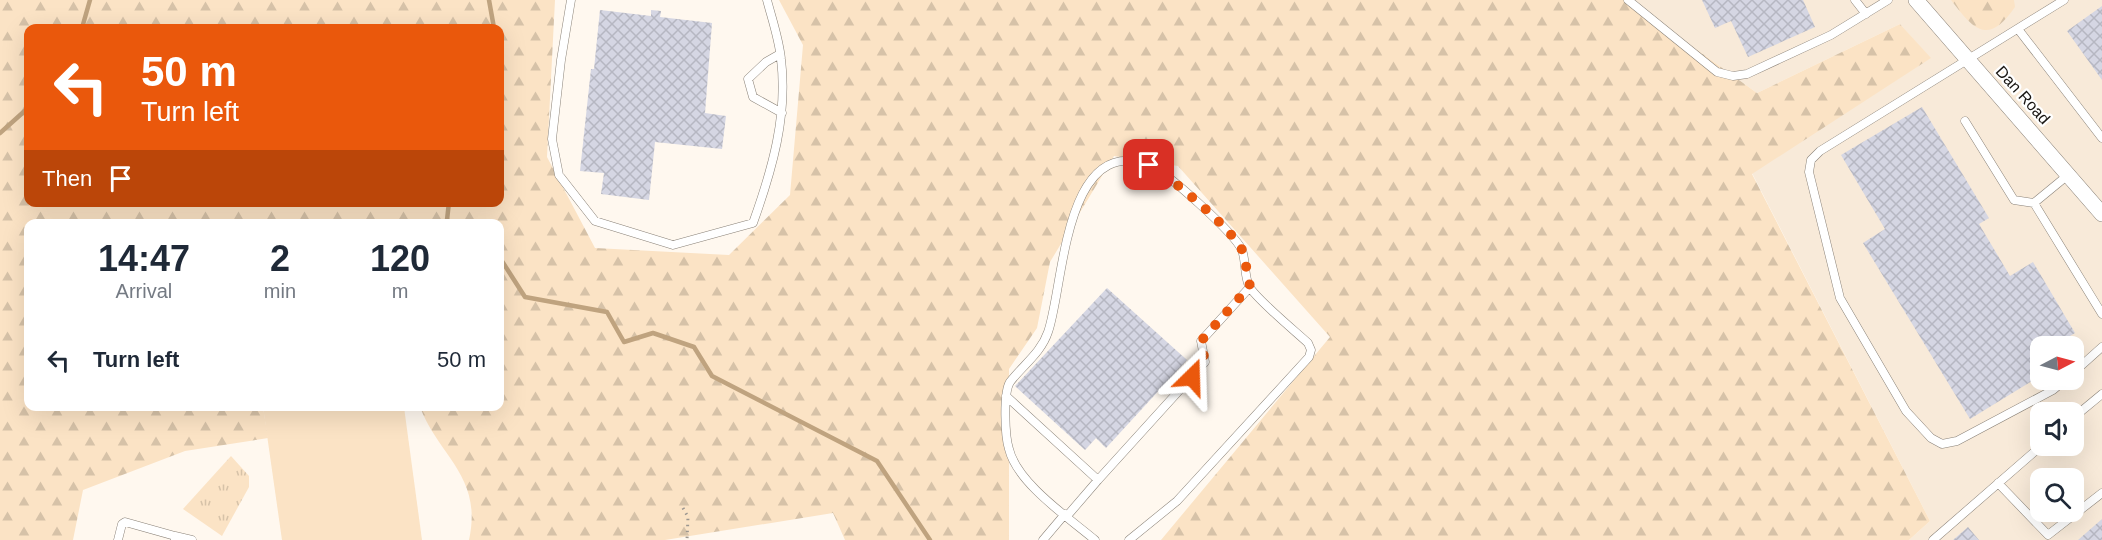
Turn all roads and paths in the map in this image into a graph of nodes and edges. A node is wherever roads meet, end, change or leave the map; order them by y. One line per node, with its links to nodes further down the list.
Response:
1 (571, 0): 12 (lane)
2 (767, 0): 10 (lane)
3 (1628, 0): 8 (lane)
4 (1855, 0): 8 (lane)
5 (1888, 0): 8 (lane)
6 (1916, 0): 11 (street, Dan Road)
7 (2064, 0): 9 (lane)
8 (1866, 14)
9 (2018, 28): 11 (lane); 14 (lane)
10 (780, 54): 12 (lane); 12 (lane)
11 (1967, 59): 15 (street, Dan Road); 22 (lane)
12 (782, 113)
13 (1965, 121): 16 (lane)
14 (2102, 138)
15 (2068, 175): 16 (lane); 17 (street, Dan Road)
16 (2034, 203): 19 (lane)
17 (2102, 214)
18 (1250, 286): 23 (lane); 27 (lane); 38 (lane)
19 (2102, 314)
20 (2102, 347): 21 (lane)
21 (2084, 363)
22 (2053, 390)
23 (1006, 396): 27 (lane); 31 (lane)
24 (2100, 400): 25 (lane)
25 (2084, 411)
26 (2030, 455): 28 (lane)
27 (1098, 480): 31 (lane)
28 (1998, 483): 29 (lane); 39 (lane)
29 (2102, 493)
30 (683, 508): 35 (path)
31 (1066, 515): 36 (lane); 37 (lane)
32 (175, 538): 33 (lane); 34 (lane)
33 (118, 540)
34 (192, 540)
35 (687, 540)
36 (1043, 540)
37 (1095, 540)
38 (1129, 540)
39 (1933, 540)

